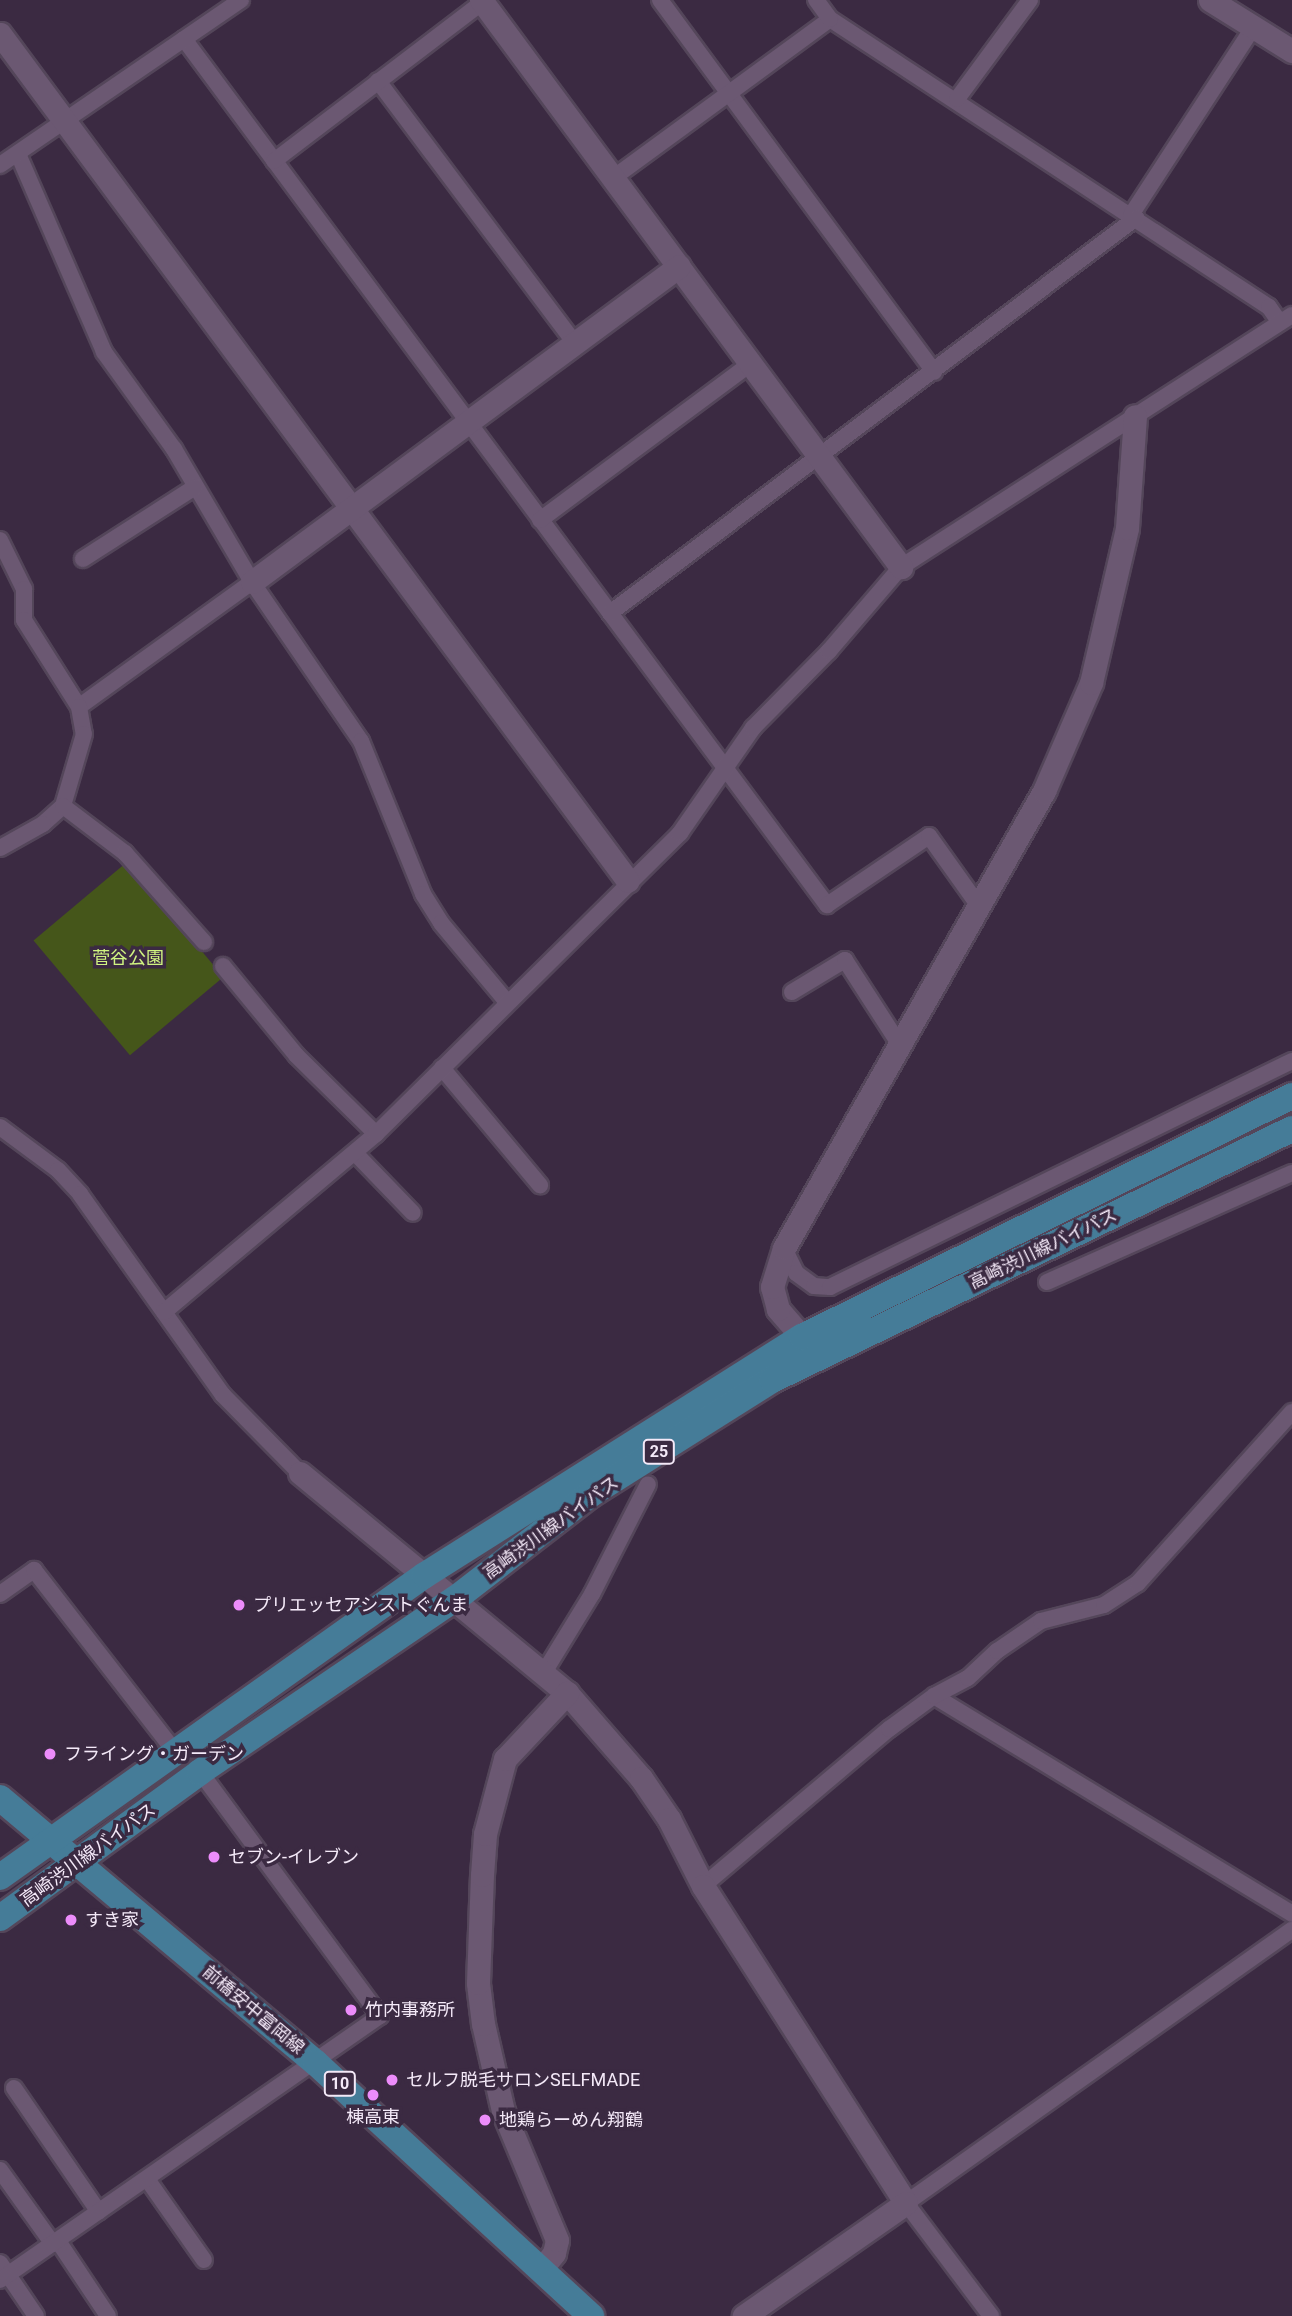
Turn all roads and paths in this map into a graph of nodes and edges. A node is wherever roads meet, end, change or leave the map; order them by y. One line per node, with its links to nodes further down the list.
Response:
1 (241, 0): 10 (street)
2 (660, 0): 13 (street)
3 (816, 0): 7 (street)
4 (1030, 0): 14 (street)
5 (1210, 0): 8 (street)
6 (482, 1): 12 (street); 19 (street)
7 (830, 19): 13 (street); 14 (street)
8 (1253, 28): 11 (street); 20 (street)
9 (0, 34): 15 (street)
10 (184, 39): 15 (street); 17 (street)
11 (1292, 51)
12 (379, 81): 17 (street); 23 (street)
13 (728, 92): 19 (street); 25 (street)
14 (957, 99): 20 (street)
15 (64, 122): 16 (street); 30 (street)
16 (18, 153): 18 (street); 29 (street)
17 (274, 161): 27 (street)
18 (0, 165)
19 (613, 178): 21 (street)
20 (1133, 217): 22 (street); 25 (street)
21 (678, 266): 23 (street); 24 (street)
22 (1286, 319): 26 (street)
23 (575, 343): 27 (street)
24 (749, 365): 28 (street); 31 (street)
25 (933, 372): 28 (street)
26 (1135, 416): 34 (street); 42 (street)
27 (468, 422): 30 (street); 31 (street)
28 (819, 457): 34 (street); 36 (street)
29 (195, 487): 33 (street); 35 (street)
30 (352, 508): 35 (street); 41 (street)
31 (540, 520): 36 (street)
32 (0, 540): 37 (street)
33 (83, 559)
34 (901, 567): 38 (street)
35 (252, 582): 37 (street); 46 (street)
36 (610, 613): 38 (street)
37 (79, 707): 39 (street)
38 (725, 768): 41 (street); 42 (street)
39 (63, 806): 40 (street); 43 (street)
40 (0, 848)
41 (628, 881): 46 (street)
42 (979, 906): 47 (street)
43 (204, 942)
44 (223, 966): 53 (street)
45 (792, 992): 47 (street)
46 (507, 1002): 49 (street)
47 (900, 1045): 58 (street)
48 (1292, 1061): 58 (street)
49 (442, 1068): 53 (street); 56 (street)
50 (1292, 1096): 61 (main road, 高崎渋川線バイパス / 25)
51 (0, 1127): 60 (street)
52 (1292, 1129): 67 (main road, 高崎渋川線バイパス / 25)
53 (376, 1134): 54 (street)
54 (355, 1153): 57 (street); 60 (street)
55 (1292, 1173): 59 (street)
56 (540, 1185)
57 (413, 1213)
58 (784, 1248): 61 (street)
59 (1047, 1282)
60 (164, 1312): 63 (street)
61 (802, 1337): 65 (main road, 高崎渋川線バイパス / 25)
62 (1292, 1412): 70 (street)
63 (300, 1473): 65 (street)
64 (648, 1484): 68 (street)
65 (425, 1575): 67 (street); 71 (main road, 高崎渋川線バイパス / 25)
66 (0, 1594): 71 (street)
67 (454, 1599): 68 (street); 72 (main road, 高崎渋川線バイパス / 25)
68 (543, 1674): 69 (street)
69 (567, 1693): 77 (street); 89 (street)
70 (934, 1696): 77 (street); 78 (street)
71 (175, 1752): 74 (main road, 高崎渋川線バイパス / 25)
72 (200, 1772): 75 (main road, 高崎渋川線バイパス / 25); 81 (street)
73 (0, 1798): 74 (main road, 前橋安中富岡線 / 10)
74 (51, 1841): 75 (main road, 前橋安中富岡線 / 10); 76 (main road, 高崎渋川線バイパス / 25)
75 (79, 1864): 79 (main road, 高崎渋川線バイパス / 25); 81 (main road, 前橋安中富岡線 / 10)
76 (0, 1877)
77 (703, 1886): 85 (street)
78 (1292, 1913)
79 (0, 1918)
80 (1292, 1930): 85 (street)
81 (316, 2063): 84 (street); 89 (main road, 前橋安中富岡線 / 10)
82 (14, 2088): 86 (street)
83 (0, 2170): 87 (street)
84 (147, 2179): 86 (street); 88 (street)
85 (906, 2203): 94 (street); 95 (street)
86 (99, 2212): 87 (street)
87 (56, 2243): 90 (street); 92 (street)
88 (204, 2260)
89 (542, 2268): 93 (main road, 前橋安中富岡線 / 10)
90 (3, 2272): 91 (street)
91 (36, 2316)
92 (108, 2316)
93 (591, 2316)
94 (744, 2316)
95 (991, 2316)

